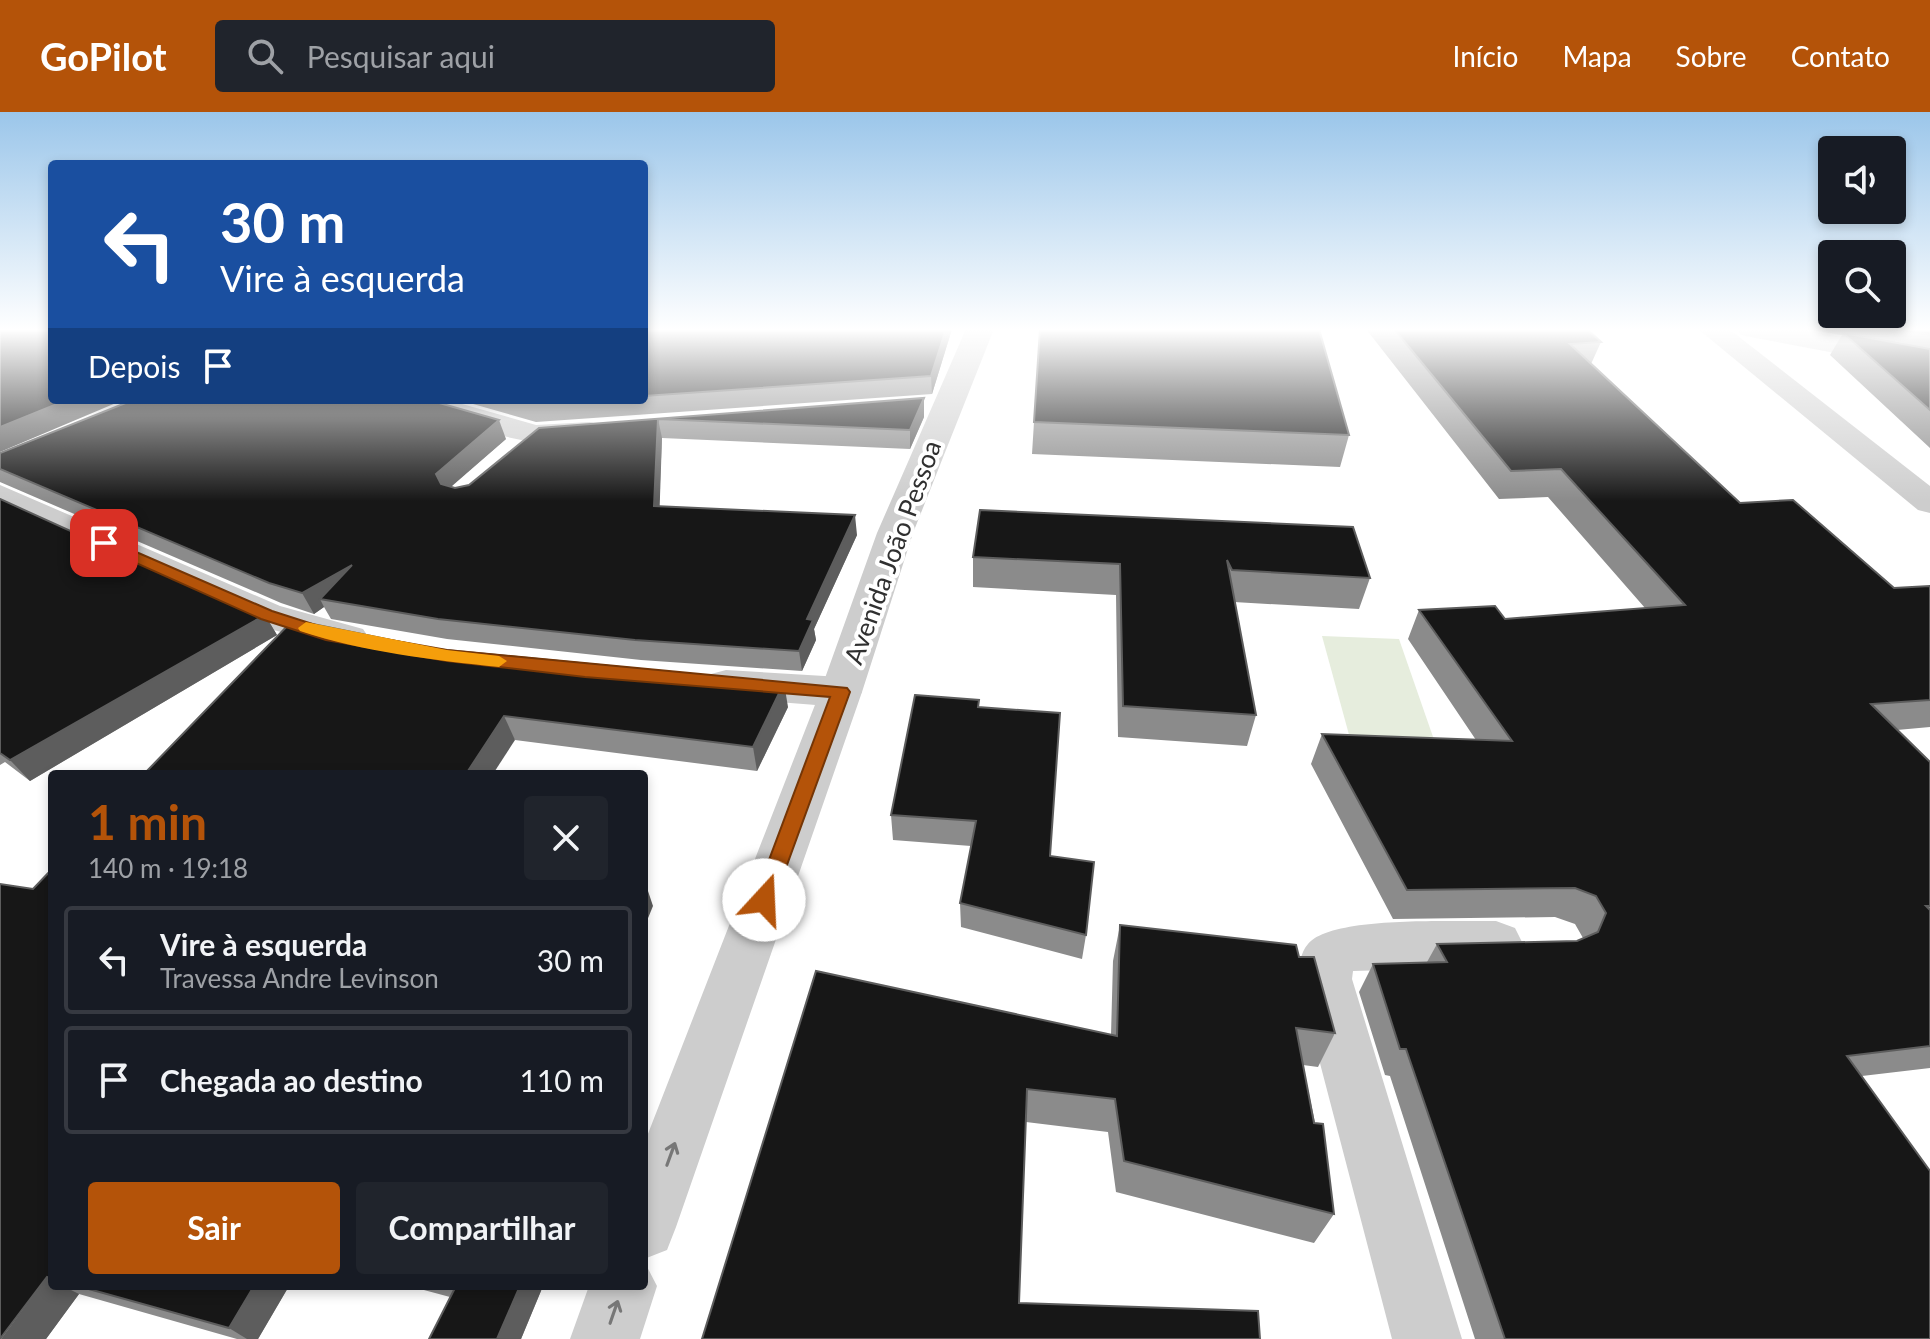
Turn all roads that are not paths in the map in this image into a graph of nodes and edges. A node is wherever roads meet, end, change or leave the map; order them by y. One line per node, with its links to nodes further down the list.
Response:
1 (944, 386): 9 (street, Avenida João Pessoa)
2 (1784, 386): 6 (street)
3 (425, 404): 4 (street)
4 (620, 430)
5 (0, 495): 7 (street)
6 (1930, 503)
7 (387, 645)
8 (687, 681): 9 (street)
9 (841, 692): 11 (street, Avenida João Pessoa, one-way to 9)
10 (1555, 943): 14 (street)
11 (648, 1216)
12 (622, 1290): 13 (street, one-way to 12)
13 (605, 1339)
14 (1427, 1339)

